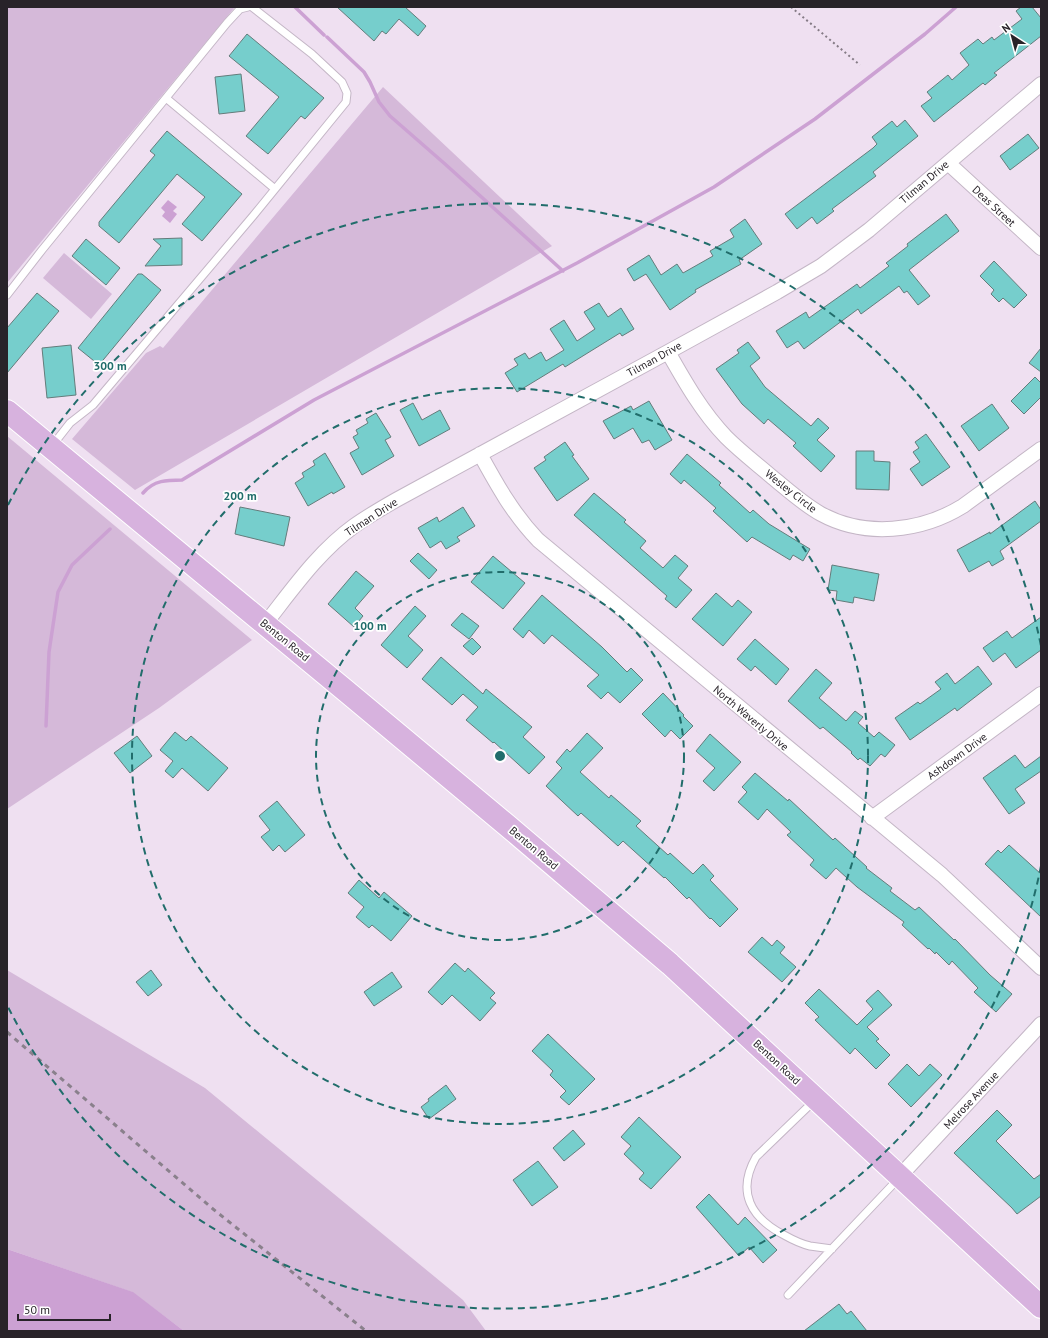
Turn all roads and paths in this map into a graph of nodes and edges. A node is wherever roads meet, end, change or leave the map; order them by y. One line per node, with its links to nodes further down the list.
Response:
1 (248, 7): 6 (lane)
2 (252, 7): 8 (lane)
3 (791, 7): 4 (path)
4 (860, 66)
5 (1041, 84): 7 (street, Tilman Drive)
6 (166, 98): 8 (lane); 10 (lane)
7 (948, 163): 9 (street, Deas Street); 11 (street, Tilman Drive)
8 (275, 189): 13 (lane)
9 (1041, 248)
10 (7, 296)
11 (668, 352): 14 (street, Wesley Circle); 15 (street, Tilman Drive)
12 (7, 411): 13 (main road, Benton Road)
13 (51, 447): 16 (main road, Benton Road)
14 (1041, 449)
15 (480, 454): 16 (street, Tilman Drive); 18 (street, North Waverly Drive)
16 (265, 624): 21 (main road, Benton Road)
17 (1041, 694): 18 (street, Ashdown Drive)
18 (872, 818): 19 (street, North Waverly Drive)
19 (1041, 968)
20 (1041, 1024): 22 (street, Melrose Avenue)
21 (817, 1098): 22 (main road, Benton Road); 23 (lane)
22 (900, 1176): 23 (lane); 25 (main road, Benton Road)
23 (832, 1249): 24 (lane)
24 (788, 1295)
25 (1041, 1307)

